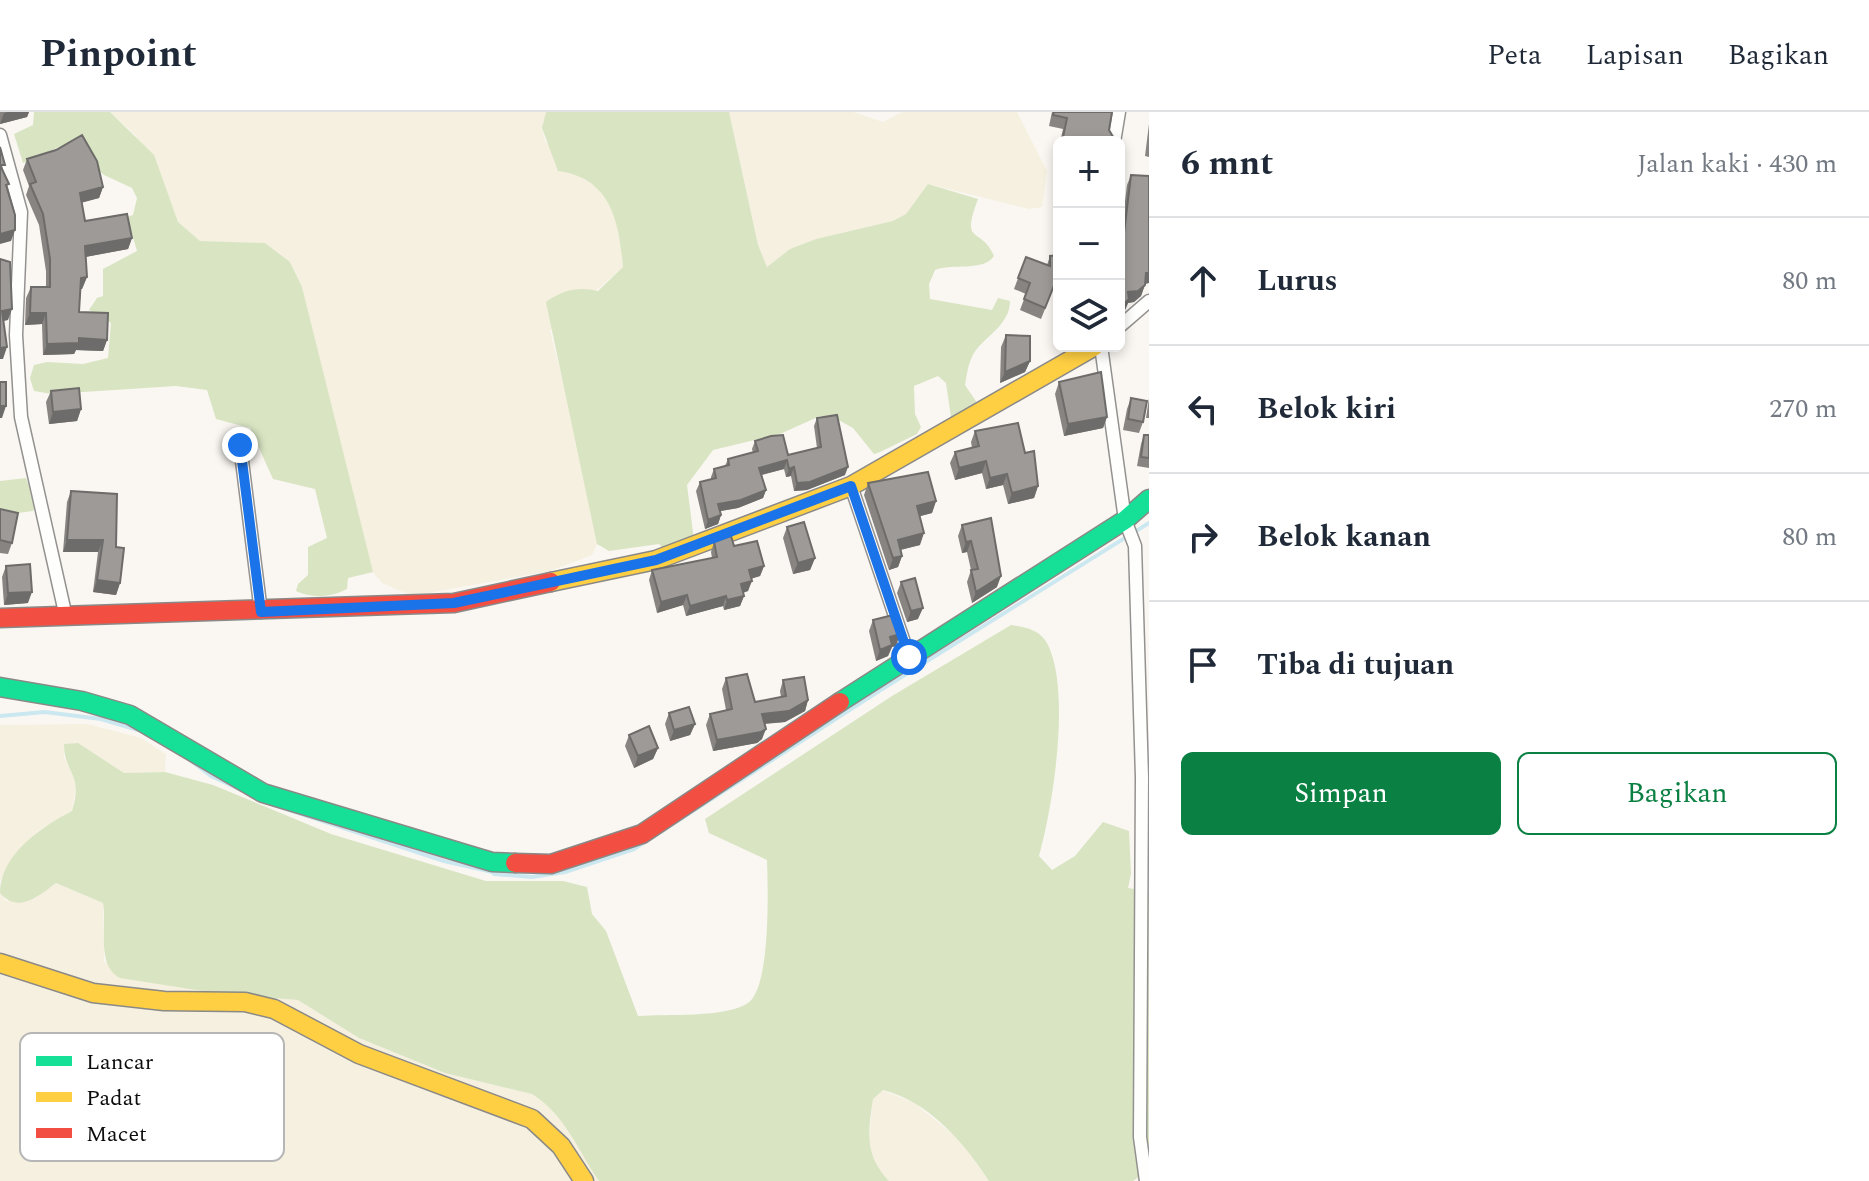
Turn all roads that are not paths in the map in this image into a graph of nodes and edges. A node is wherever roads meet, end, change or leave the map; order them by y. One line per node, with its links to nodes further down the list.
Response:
1 (1119, 112): 3 (street)
2 (0, 135): 5 (street)
3 (1115, 136)
4 (0, 264): 5 (street)
5 (19, 264): 15 (street)
6 (1149, 301): 7 (street)
7 (1125, 322)
8 (1087, 352): 11 (street)
9 (1099, 352): 13 (street)
10 (240, 445): 14 (street)
11 (851, 486): 14 (street); 17 (street)
12 (1149, 499): 13 (street)
13 (1127, 524): 17 (street); 21 (street)
14 (261, 612): 15 (street)
15 (66, 617): 16 (street)
16 (0, 618)
17 (909, 657): 18 (street)
18 (0, 687)
19 (0, 963): 20 (street)
20 (584, 1181)
21 (1146, 1181)

